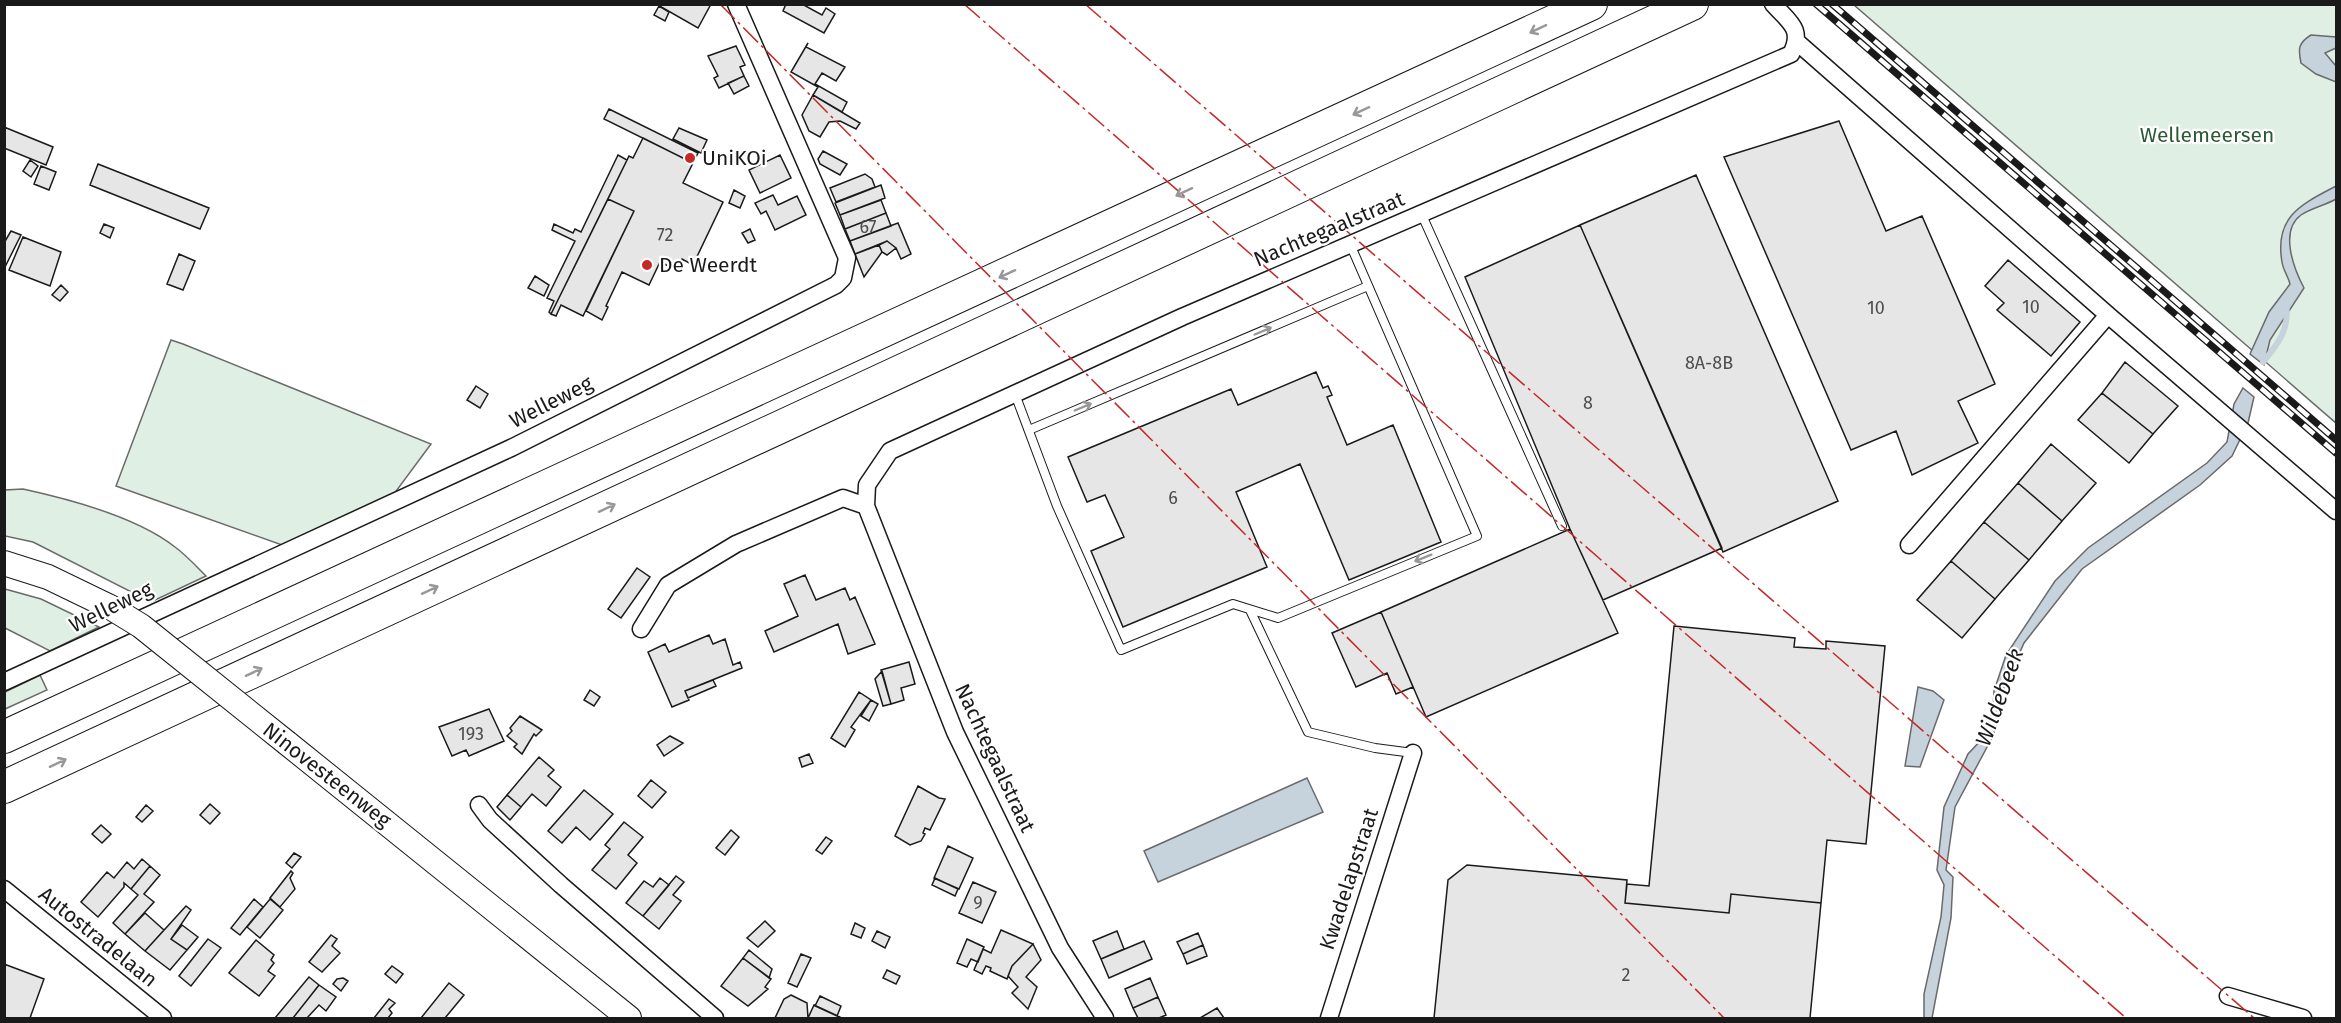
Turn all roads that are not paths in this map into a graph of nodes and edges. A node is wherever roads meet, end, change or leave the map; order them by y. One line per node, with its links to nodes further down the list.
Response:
1 (736, 4): 19 (street, Welleweg)
2 (1591, 4): 20 (highway, one-way to 20)
3 (1692, 4): 22 (highway, one-way to 3)
4 (1773, 4): 5 (street)
5 (1797, 42): 6 (street, Nachtegaalstraat); 9 (street)
6 (1421, 213): 7 (street, Nachtegaalstraat); 14 (lane)
7 (1350, 244): 8 (lane); 10 (street, Nachtegaalstraat)
8 (1368, 286): 11 (lane, one-way to 8); 17 (lane, one-way to 17)
9 (2108, 315): 13 (street); 15 (street)
10 (1015, 394): 11 (lane); 12 (street, Nachtegaalstraat)
11 (1029, 430): 17 (lane)
12 (866, 506): 18 (street); 29 (street, Nachtegaalstraat)
13 (2337, 511)
14 (1562, 526)
15 (1909, 545)
16 (4, 563): 27 (main road, Ninovesteenweg, bridge)
17 (1250, 610): 21 (lane)
18 (641, 629)
19 (4, 682)
20 (4, 737)
21 (1413, 753): 30 (street, Kwadelapstraat)
22 (4, 787)
23 (479, 805): 28 (street)
24 (4, 889): 26 (street, Autostradelaan)
25 (2228, 996): 31 (street)
26 (163, 1018)
27 (629, 1018)
28 (715, 1018)
29 (1105, 1018)
30 (1329, 1018)
31 (2297, 1018)

